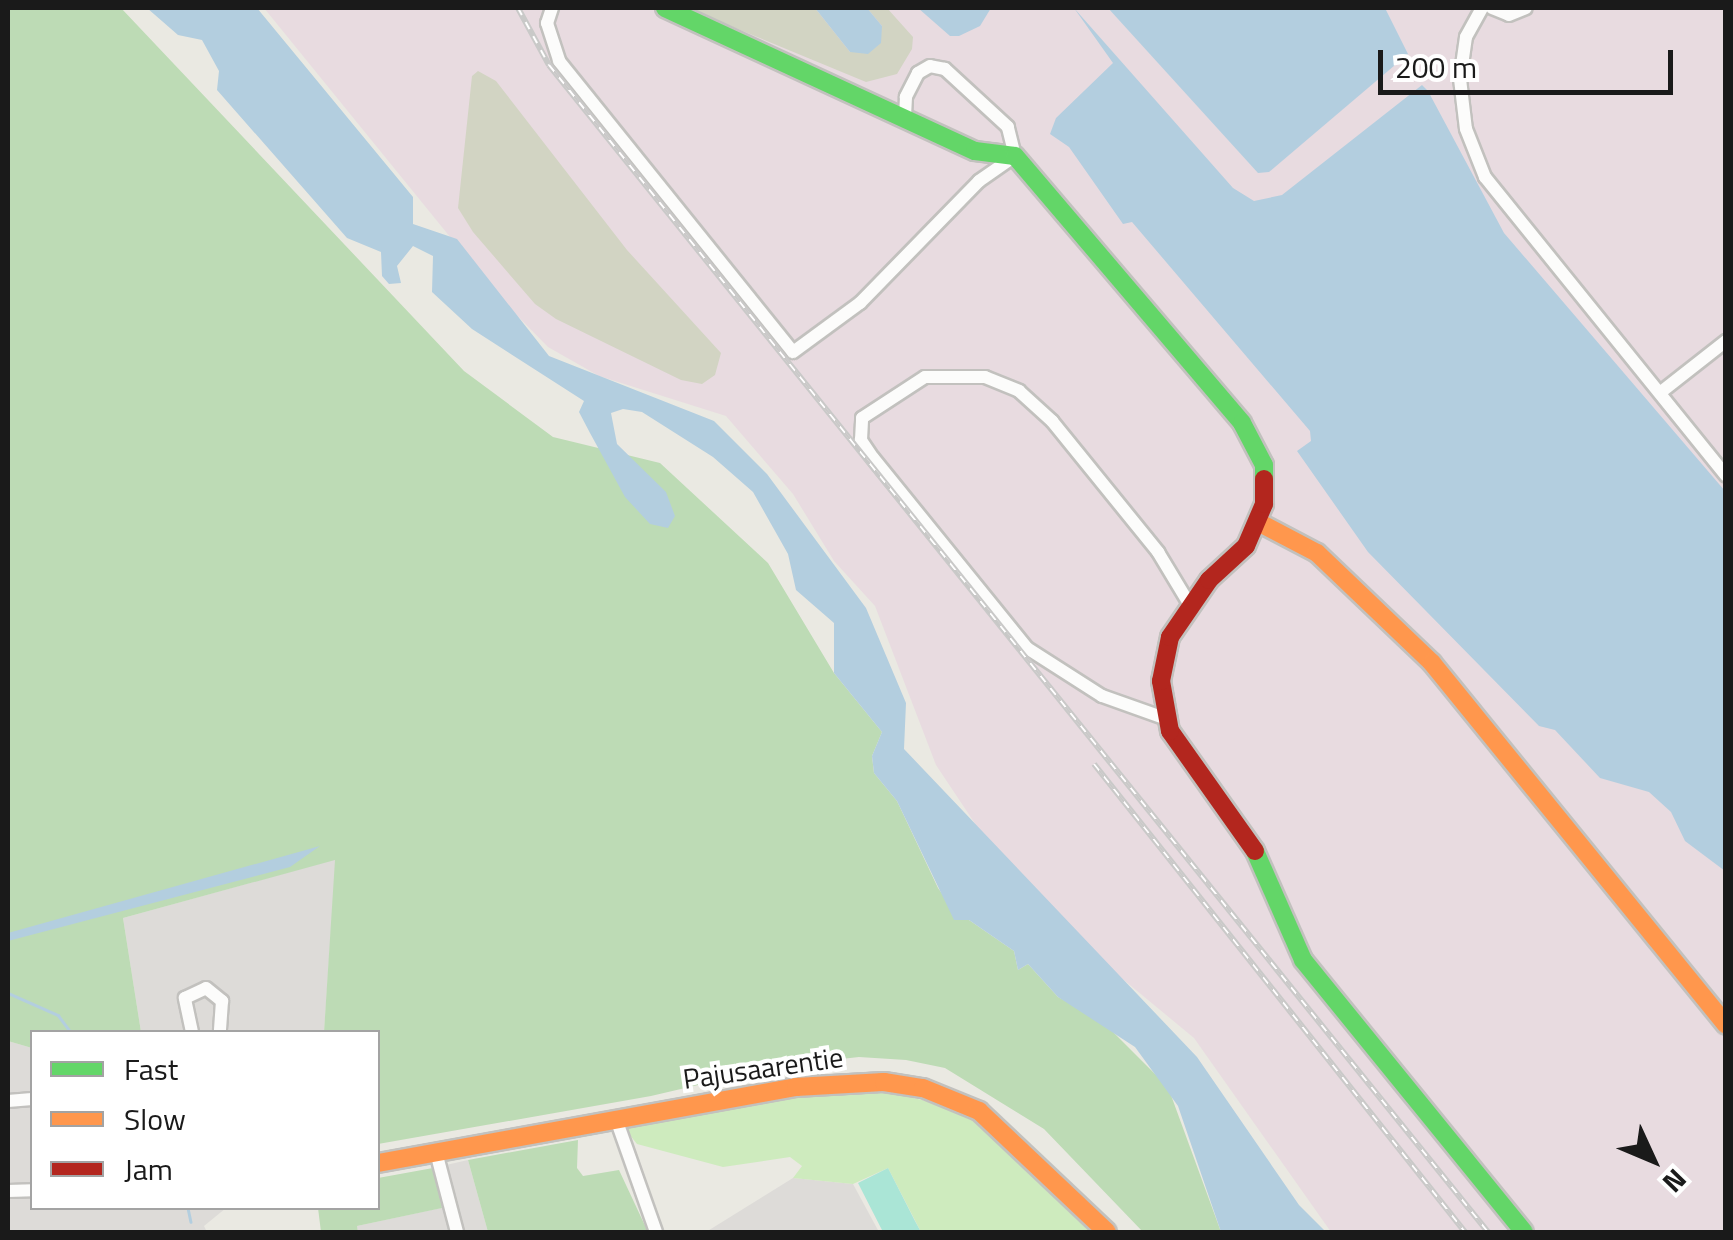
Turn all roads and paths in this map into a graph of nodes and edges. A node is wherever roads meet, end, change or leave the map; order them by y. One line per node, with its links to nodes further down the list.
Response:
1 (552, 8): 7 (street)
2 (665, 8): 6 (street)
3 (1482, 8): 9 (street)
4 (1492, 8): 5 (street)
5 (1526, 8)
6 (905, 118): 7 (street); 7 (street)
7 (1015, 156): 11 (street)
8 (1726, 341): 9 (street)
9 (1662, 392): 10 (street)
10 (1726, 476)
11 (1258, 522): 12 (street); 14 (street)
12 (1190, 605): 13 (street); 13 (street)
13 (1167, 720): 23 (street)
14 (1726, 1024)
15 (192, 1030): 16 (street)
16 (220, 1030)
17 (616, 1119): 18 (street, Pajusaarentie); 21 (street); 22 (street, Pajusaarentie)
18 (436, 1152): 19 (street, Pajusaarentie); 20 (street)
19 (380, 1163)
20 (457, 1232)
21 (656, 1232)
22 (1107, 1232)
23 (1524, 1232)

